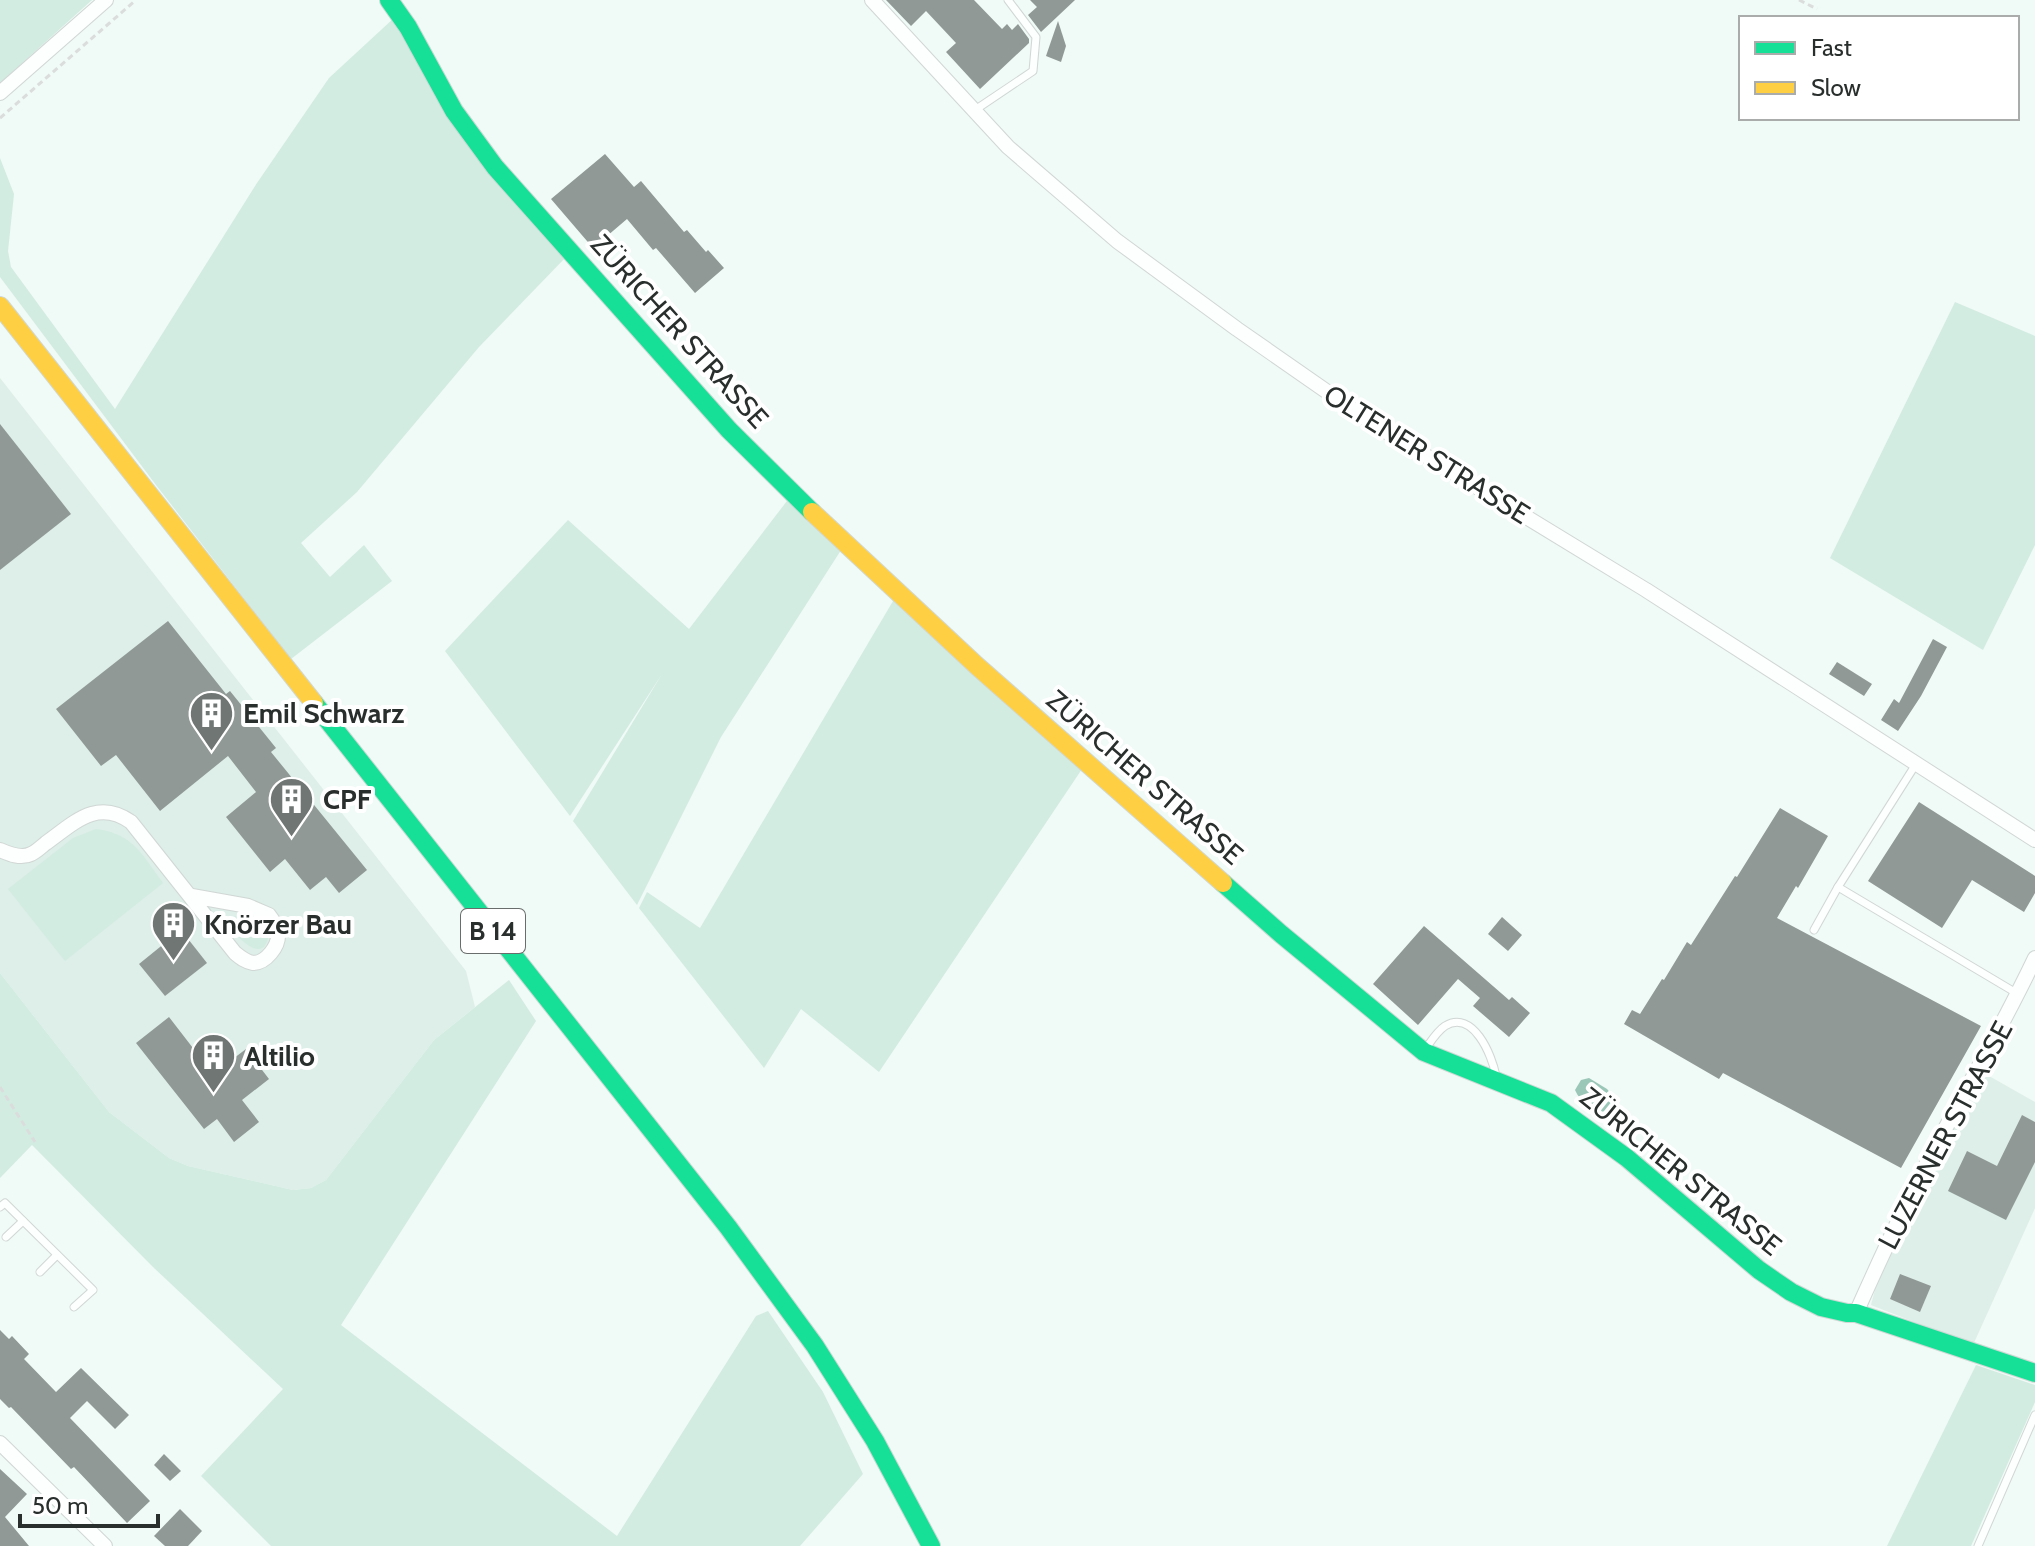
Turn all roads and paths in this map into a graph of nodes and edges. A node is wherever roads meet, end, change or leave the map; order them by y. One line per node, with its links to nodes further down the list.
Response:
1 (106, 0): 8 (street)
2 (136, 0): 10 (path)
3 (389, 0): 20 (street, ZÜRICHER STRASSE)
4 (872, 0): 9 (street, OLTENER STRASSE)
5 (1008, 0): 9 (lane)
6 (1799, 0): 7 (path)
7 (1817, 9)
8 (0, 93)
9 (975, 110): 12 (street, OLTENER STRASSE)
10 (0, 118)
11 (0, 306): 35 (street, B 14)
12 (1916, 764): 13 (street, OLTENER STRASSE); 15 (lane)
13 (2035, 840)
14 (0, 850): 16 (street)
15 (1838, 887): 17 (lane); 19 (lane)
16 (192, 896): 16 (street)
17 (1814, 930)
18 (2035, 958): 19 (street, LUZERNER STRASSE)
19 (2018, 994): 30 (street, LUZERNER STRASSE)
20 (1424, 1052): 21 (street, ZÜRICHER STRASSE); 21 (lane)
21 (1497, 1082): 30 (street, ZÜRICHER STRASSE)
22 (0, 1087): 23 (path)
23 (35, 1142)
24 (0, 1207): 25 (lane)
25 (23, 1221): 26 (lane); 27 (lane)
26 (6, 1237)
27 (57, 1255): 28 (lane); 29 (lane)
28 (40, 1272)
29 (74, 1307)
30 (1856, 1313): 31 (street, ZÜRICHER STRASSE)
31 (2035, 1373)
32 (2035, 1415): 36 (lane)
33 (0, 1443): 34 (street)
34 (105, 1546)
35 (931, 1546)
36 (1978, 1546)

